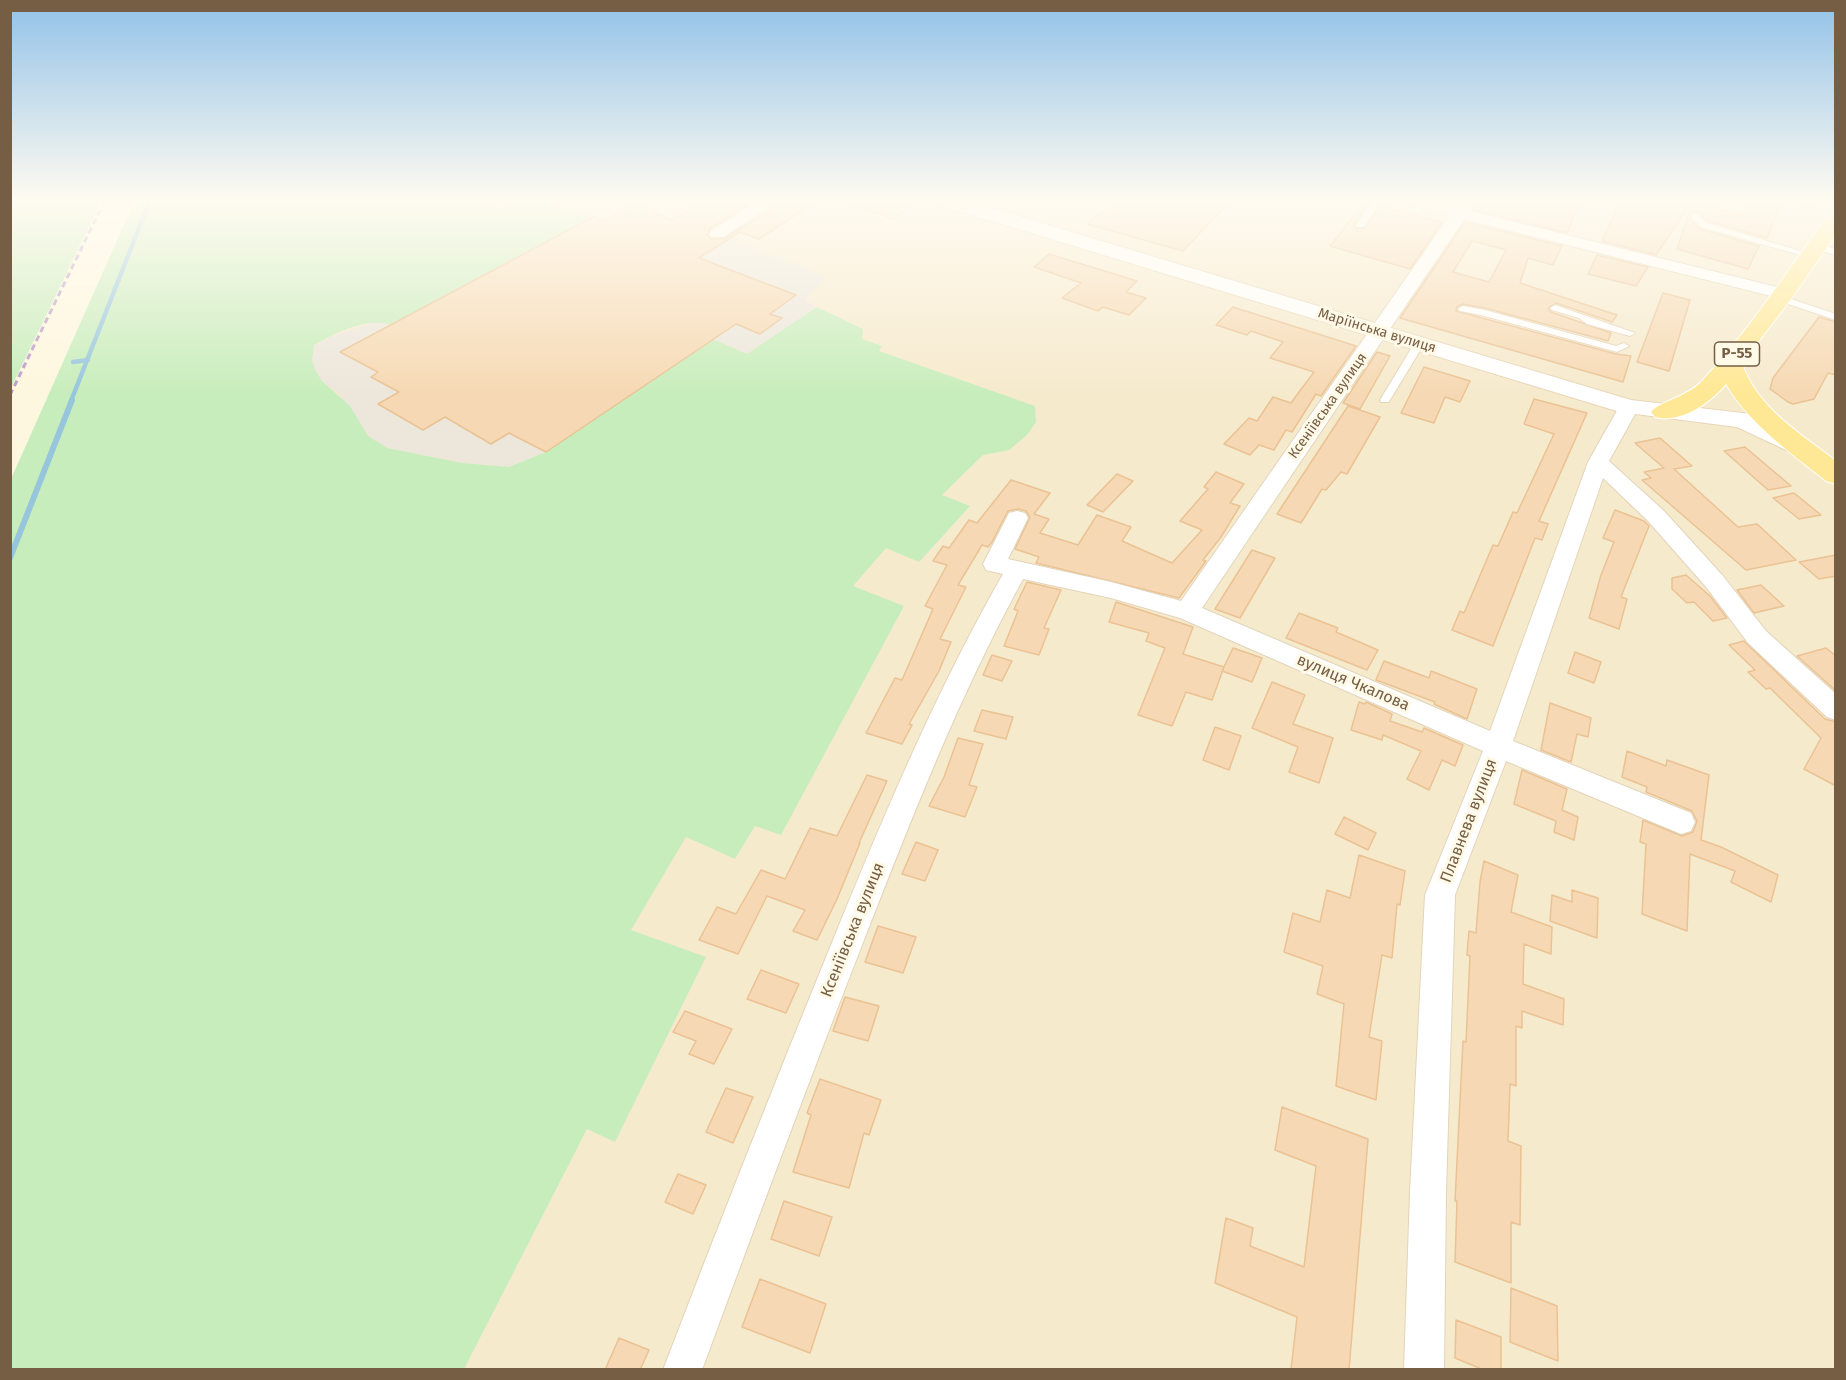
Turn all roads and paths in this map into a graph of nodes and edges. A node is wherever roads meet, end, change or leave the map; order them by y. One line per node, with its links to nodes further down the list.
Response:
1 (1156, 264): 9 (main road, Маріїнська вулиця)
2 (1425, 264): 9 (street, Ксеніївська вулиця)
3 (1670, 264): 5 (street)
4 (1808, 264): 5 (main road, Р-55)
5 (1781, 296): 8 (lane); 13 (main road, Р-55)
6 (1555, 308): 10 (lane)
7 (1463, 309): 12 (lane)
8 (1836, 316)
9 (1379, 332): 11 (main road, Маріїнська вулиця); 22 (street, Ксеніївська вулиця)
10 (1630, 333)
11 (1419, 344): 14 (lane); 15 (main road, Маріїнська вулиця)
12 (1624, 346)
13 (1730, 363): 16 (main road); 17 (main road, Р-55)
14 (1385, 400)
15 (1629, 407): 16 (main road, Маріїнська вулиця); 18 (street, Плавнева вулиця)
16 (1664, 412): 17 (main road, Маріїнська вулиця)
17 (1810, 453): 19 (main road, Р-55)
18 (1598, 462): 23 (street); 24 (street, Плавнева вулиця)
19 (1836, 475)
20 (1017, 518): 21 (street)
21 (1017, 569): 22 (street, вулиця Чкалова); 26 (street, Ксеніївська вулиця)
22 (1187, 611): 24 (street, вулиця Чкалова)
23 (1836, 710)
24 (1498, 746): 25 (street, вулиця Чкалова); 27 (street, Плавнева вулиця)
25 (1681, 822)
26 (682, 1370)
27 (1424, 1370)

